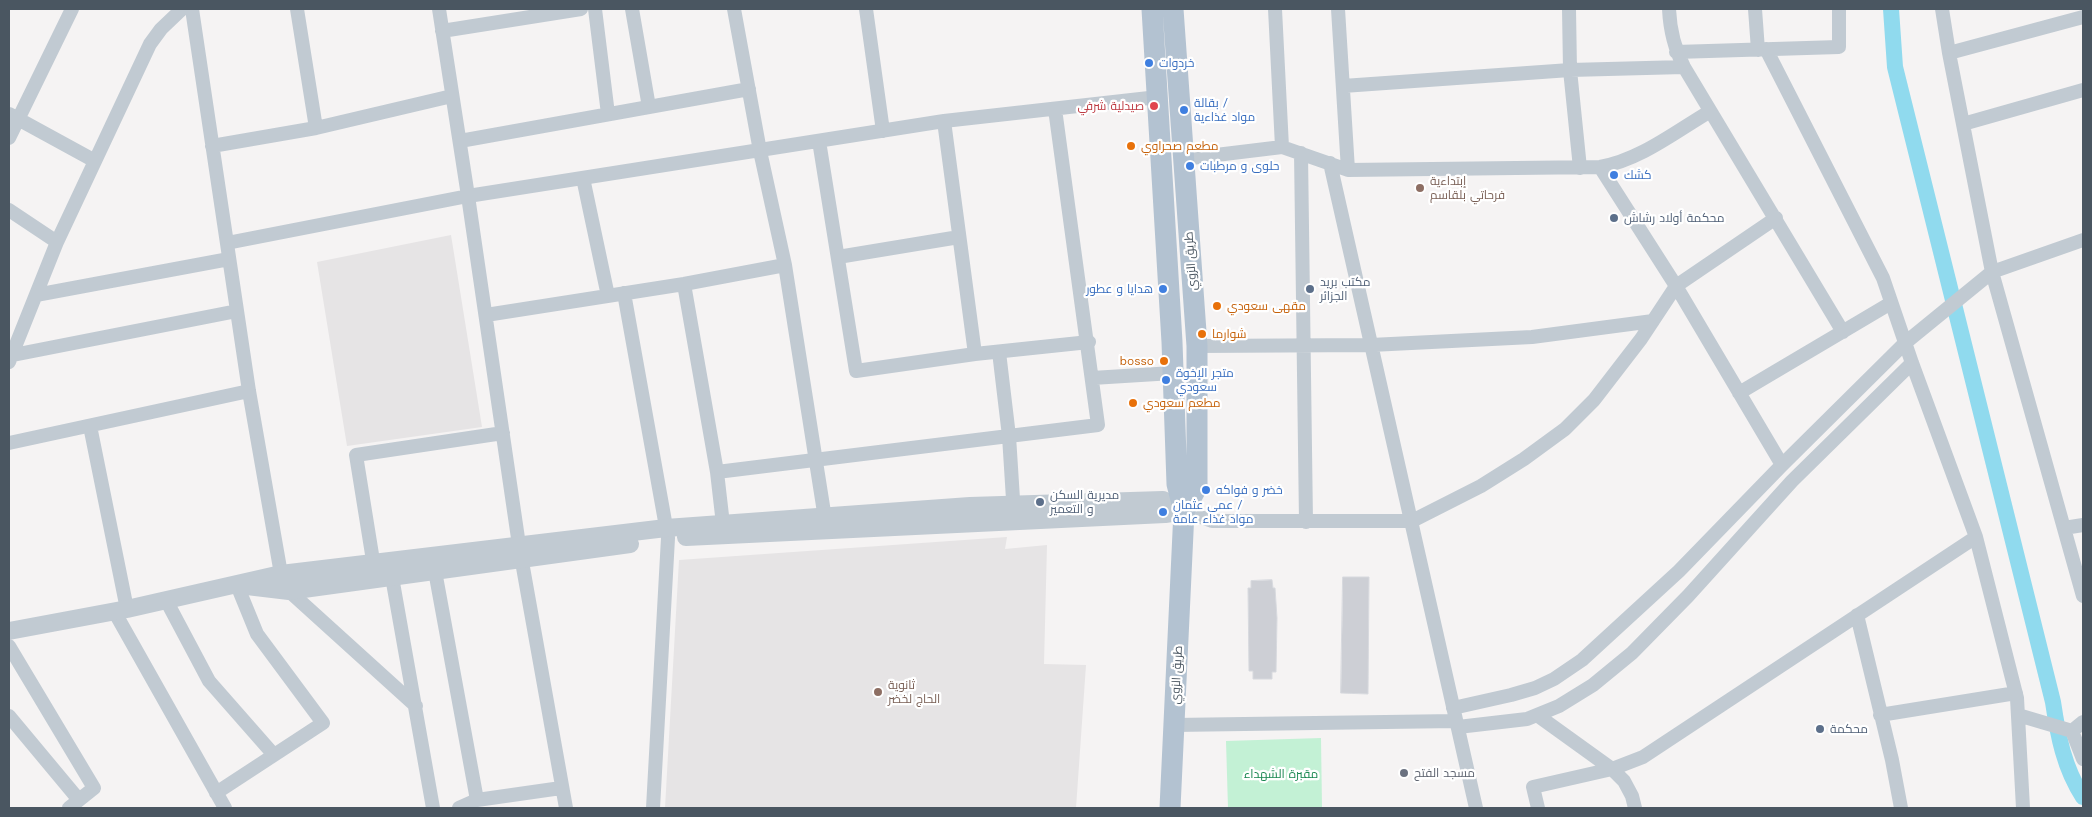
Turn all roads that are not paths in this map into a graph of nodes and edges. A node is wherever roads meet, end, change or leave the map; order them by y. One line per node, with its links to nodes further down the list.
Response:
1 (72, 9): 36 (street)
2 (182, 9): 49 (street)
3 (192, 9): 44 (street)
4 (296, 9): 39 (street)
5 (439, 9): 21 (street)
6 (581, 9): 21 (street)
7 (595, 9): 35 (street)
8 (632, 9): 32 (street)
9 (734, 9): 28 (street)
10 (866, 9): 40 (street)
11 (1152, 9): 31 (main road, طريق الزوي)
12 (1173, 9): 48 (main road, طريق الزوي)
13 (1275, 9): 45 (street)
14 (1338, 9): 27 (street)
15 (1569, 9): 26 (street)
16 (1669, 9): 23 (street)
17 (1755, 9): 22 (street)
18 (1839, 9): 22 (street)
19 (1942, 9): 24 (street)
20 (2083, 17): 24 (street)
21 (442, 31): 30 (street)
22 (1762, 49): 23 (street); 71 (street)
23 (1676, 52): 25 (street)
24 (1949, 53): 38 (street)
25 (1684, 67): 26 (street); 34 (street)
26 (1570, 70): 27 (street); 52 (street)
27 (1343, 86): 53 (street)
28 (749, 89): 32 (street); 46 (street)
29 (2083, 90): 38 (street)
30 (452, 96): 39 (street); 42 (street)
31 (1158, 97): 33 (street); 85 (main road, طريق الزوي)
32 (649, 106): 35 (street)
33 (1056, 108): 37 (street); 76 (street)
34 (1709, 112): 51 (street); 57 (street)
35 (608, 114): 42 (street)
36 (13, 117): 41 (street); 49 (street)
37 (944, 121): 40 (street); 58 (street)
38 (1963, 124): 65 (street)
39 (316, 128): 44 (street)
40 (883, 131): 43 (street)
41 (9, 138)
42 (460, 141): 55 (street)
43 (820, 141): 46 (street); 62 (street)
44 (212, 146): 61 (street)
45 (1282, 147): 47 (street); 48 (street)
46 (760, 151): 54 (street); 64 (street)
47 (1301, 153): 50 (street); 78 (street)
48 (1183, 158): 80 (main road, طريق الزوي)
49 (95, 161): 60 (street)
50 (1330, 163): 53 (street); 79 (street)
51 (1600, 167): 52 (street); 67 (street)
52 (1580, 168): 53 (street)
53 (1348, 170)
54 (583, 178): 55 (street); 70 (street)
55 (468, 196): 61 (street); 73 (street)
56 (9, 210): 60 (street)
57 (1776, 218): 67 (street); 75 (street)
58 (959, 237): 62 (street); 82 (street)
59 (2083, 240): 65 (street)
60 (57, 242): 69 (street)
61 (227, 243): 63 (street)
62 (838, 257): 82 (street)
63 (229, 259): 69 (street); 72 (street)
64 (785, 265): 66 (street); 93 (street)
65 (1992, 272): 77 (street); 102 (street)
66 (684, 284): 68 (street); 95 (street)
67 (1676, 286): 74 (street); 88 (street)
68 (624, 293): 70 (street); 104 (street)
69 (36, 295): 83 (street)
70 (608, 296): 73 (street)
71 (1892, 303): 75 (street); 77 (street)
72 (237, 311): 83 (street); 87 (street)
73 (486, 315): 90 (street)
74 (1653, 321): 79 (street); 98 (street)
75 (1843, 332): 88 (street)
76 (1088, 342): 81 (street); 86 (street)
77 (1905, 343): 84 (street); 94 (street)
78 (1303, 345): 79 (street); 80 (street); 99 (street)
79 (1371, 345): 98 (street)
80 (1197, 346): 96 (main road, طريق الزوي)
81 (999, 352): 82 (street); 91 (street)
82 (975, 354)
83 (11, 359)
84 (1912, 363): 105 (street); 120 (street)
85 (1173, 373): 86 (street); 96 (main road, طريق الزوي)
86 (1092, 378): 91 (street)
87 (248, 391): 89 (street); 109 (street)
88 (1739, 393): 94 (street)
89 (90, 426): 92 (street); 114 (street)
90 (503, 433): 106 (street); 108 (street)
91 (1009, 436): 93 (street); 97 (street)
92 (9, 444)
93 (816, 460): 95 (street); 100 (street)
94 (1782, 465): 124 (street)
95 (717, 472): 103 (street)
96 (1184, 511): 97 (street); 99 (street); 126 (main road, طريق الزوي)
97 (1014, 513): 100 (street)
98 (1412, 521): 99 (street); 124 (street)
99 (1306, 522)
100 (826, 523): 103 (street)
101 (2083, 524): 102 (street)
102 (2064, 528): 112 (street)
103 (723, 529): 104 (street)
104 (667, 533): 106 (street); 139 (street)
105 (1976, 537): 115 (street); 118 (street)
106 (520, 552): 107 (street); 108 (street); 131 (street)
107 (435, 571): 108 (street); 133 (street)
108 (380, 573): 109 (street); 111 (street); 119 (street)
109 (280, 574): 110 (street)
110 (237, 585): 111 (street); 113 (street); 128 (street)
111 (289, 591): 119 (street)
112 (2083, 596)
113 (166, 600): 114 (street); 128 (street)
114 (120, 610): 116 (street); 132 (street)
115 (1856, 615): 121 (street); 130 (street)
116 (9, 631)
117 (9, 646): 134 (street)
118 (2016, 693): 121 (street); 122 (street)
119 (416, 706): 136 (street)
120 (1537, 715): 124 (street); 130 (street)
121 (1880, 715): 144 (street)
122 (2018, 715): 127 (street); 145 (street)
123 (9, 716): 134 (street)
124 (1456, 719): 126 (street); 141 (street)
125 (2083, 722): 127 (street)
126 (1174, 725): 140 (main road, طريق الزوي)
127 (2072, 732): 129 (street)
128 (274, 755): 132 (street)
129 (2083, 759)
130 (1612, 769): 142 (street); 143 (street)
131 (561, 788): 133 (street); 138 (street)
132 (216, 792): 135 (street)
133 (477, 800): 137 (street)
134 (74, 804)
135 (225, 808)
136 (433, 808)
137 (459, 808)
138 (566, 808)
139 (653, 808)
140 (1170, 808)
141 (1476, 808)
142 (1538, 808)
143 (1634, 808)
144 (1901, 808)
145 (2024, 808)

